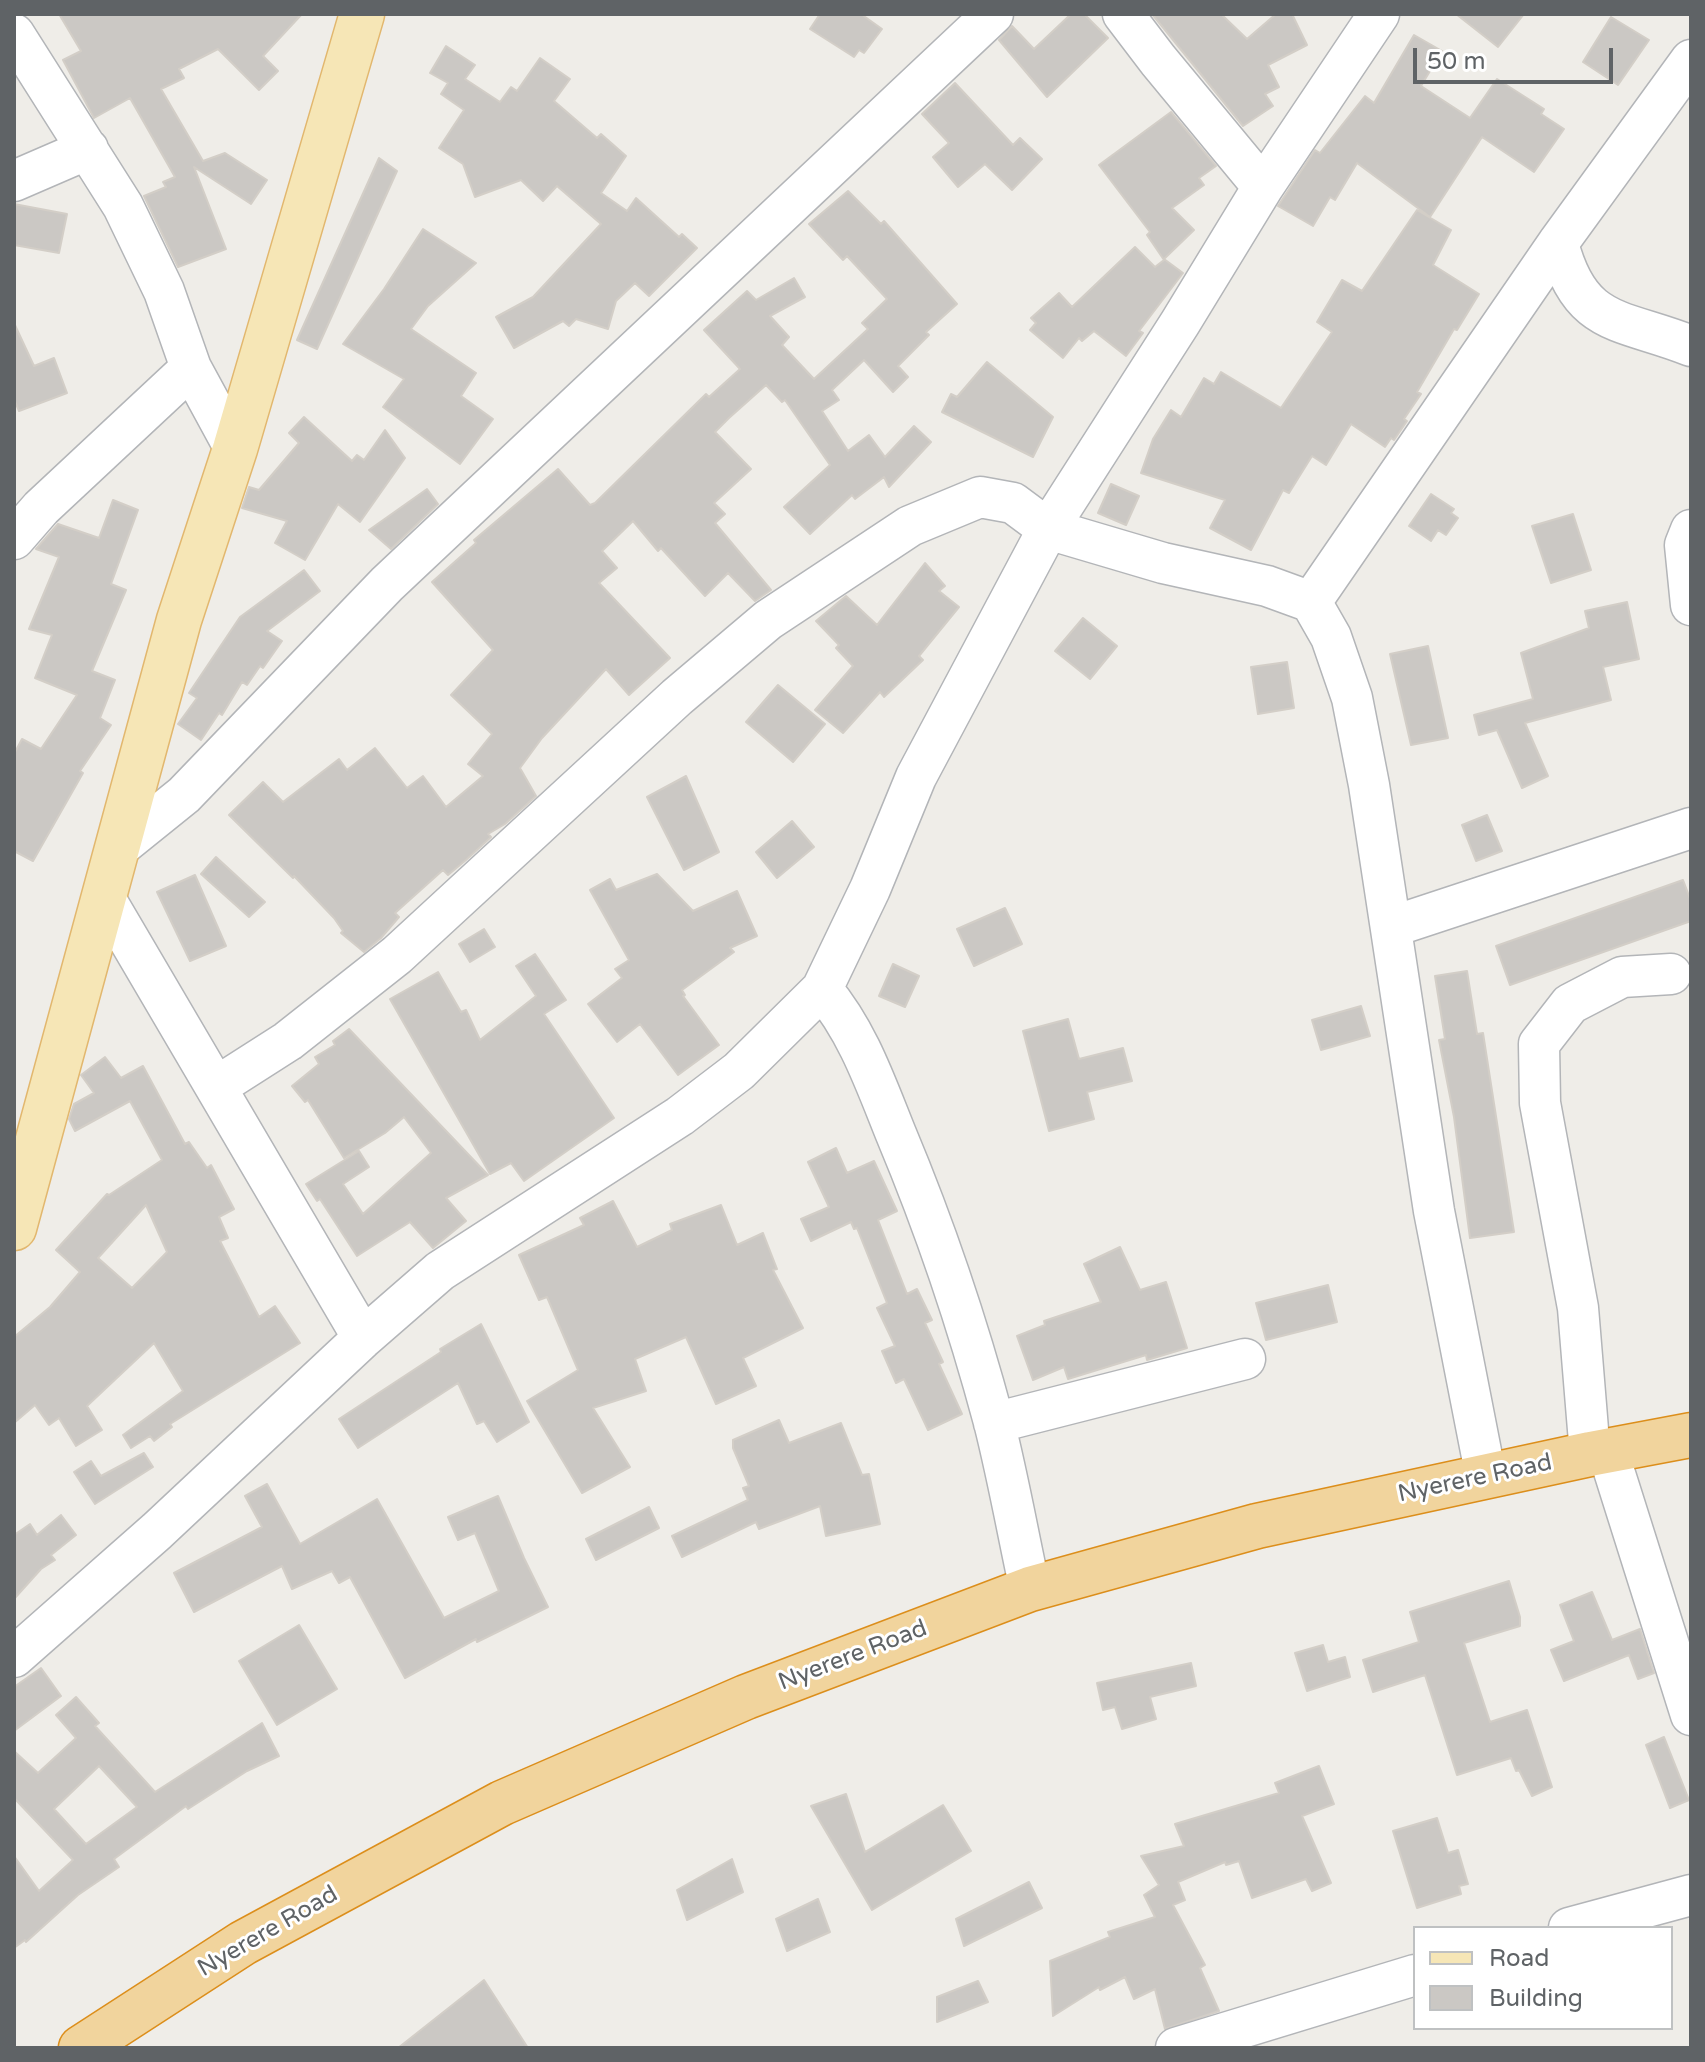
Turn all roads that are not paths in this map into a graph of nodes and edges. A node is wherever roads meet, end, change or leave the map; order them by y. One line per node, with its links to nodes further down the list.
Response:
1 (362, 14): 13 (main road)
2 (993, 14): 20 (street)
3 (1123, 14): 9 (street)
4 (1379, 14): 9 (street)
5 (14, 34): 7 (street)
6 (1691, 60): 10 (street)
7 (88, 149): 8 (street); 12 (street)
8 (14, 181)
9 (1263, 187): 14 (street)
10 (1558, 243): 11 (street); 17 (street)
11 (1691, 346)
12 (191, 368): 13 (street); 16 (street)
13 (235, 449): 20 (main road)
14 (1048, 529): 17 (street); 24 (street); 25 (street)
15 (1691, 530): 18 (street)
16 (14, 539)
17 (1311, 602): 22 (street)
18 (1691, 605)
19 (1691, 828): 22 (street)
20 (117, 849): 21 (main road)
21 (104, 897): 25 (street); 26 (main road)
22 (1391, 927): 32 (street)
23 (1671, 974): 31 (street)
24 (822, 989): 27 (street); 29 (street)
25 (216, 1087): 27 (street)
26 (14, 1228)
27 (363, 1338): 34 (street)
28 (1245, 1359): 29 (street)
29 (994, 1423): 33 (street)
30 (1691, 1435): 31 (highway, Nyerere Road)
31 (1599, 1453): 32 (highway, Nyerere Road); 35 (street)
32 (1486, 1477): 33 (highway, Nyerere Road)
33 (1030, 1589): 39 (highway, Nyerere Road)
34 (14, 1657)
35 (1691, 1715)
36 (1691, 1895): 37 (street)
37 (1576, 1926)
38 (1413, 1976): 40 (street)
39 (81, 2048)
40 (1176, 2048)

